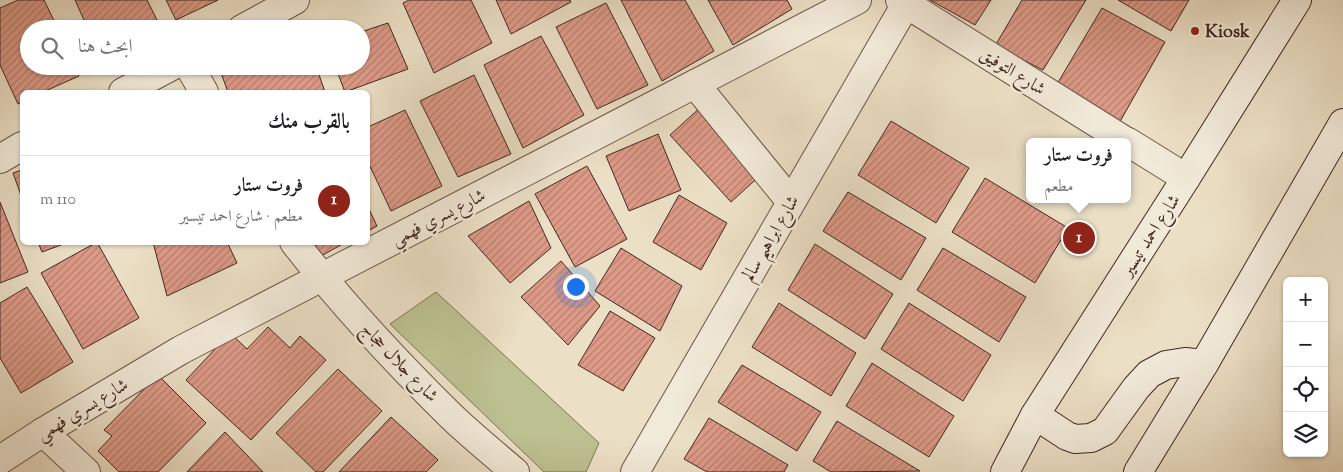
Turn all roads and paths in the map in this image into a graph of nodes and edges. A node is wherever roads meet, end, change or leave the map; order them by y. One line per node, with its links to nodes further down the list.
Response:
1 (296, 0): 5 (street)
2 (857, 0): 8 (street, شارع يسري فهمي)
3 (1297, 0): 16 (street, شارع احمد تيسير)
4 (903, 2): 12 (street, شارع التوفيق); 17 (street, شارع ابراهيم سالم)
5 (259, 20)
6 (155, 75): 9 (street)
7 (194, 75): 10 (street)
8 (696, 84): 17 (street); 19 (street, شارع يسري فهمي)
9 (127, 90)
10 (203, 90)
11 (1343, 123): 20 (street)
12 (1122, 138)
13 (1131, 144): 16 (street, شارع التوفيق)
14 (20, 147): 15 (street)
15 (0, 159)
16 (1186, 178): 21 (street, شارع احمد تيسير)
17 (791, 202): 26 (street, شارع ابراهيم سالم)
18 (296, 245): 19 (street, شارع جلال حجاج)
19 (322, 278): 22 (street, شارع يسري فهمي); 25 (street, شارع جلال حجاج)
20 (1204, 364): 21 (street); 28 (street)
21 (1035, 415): 27 (street, شارع احمد تيسير)
22 (43, 432): 23 (street, شارع يسري فهمي); 24 (street)
23 (0, 460)
24 (86, 472)
25 (515, 472)
26 (635, 472)
27 (1005, 472)
28 (1138, 472)

